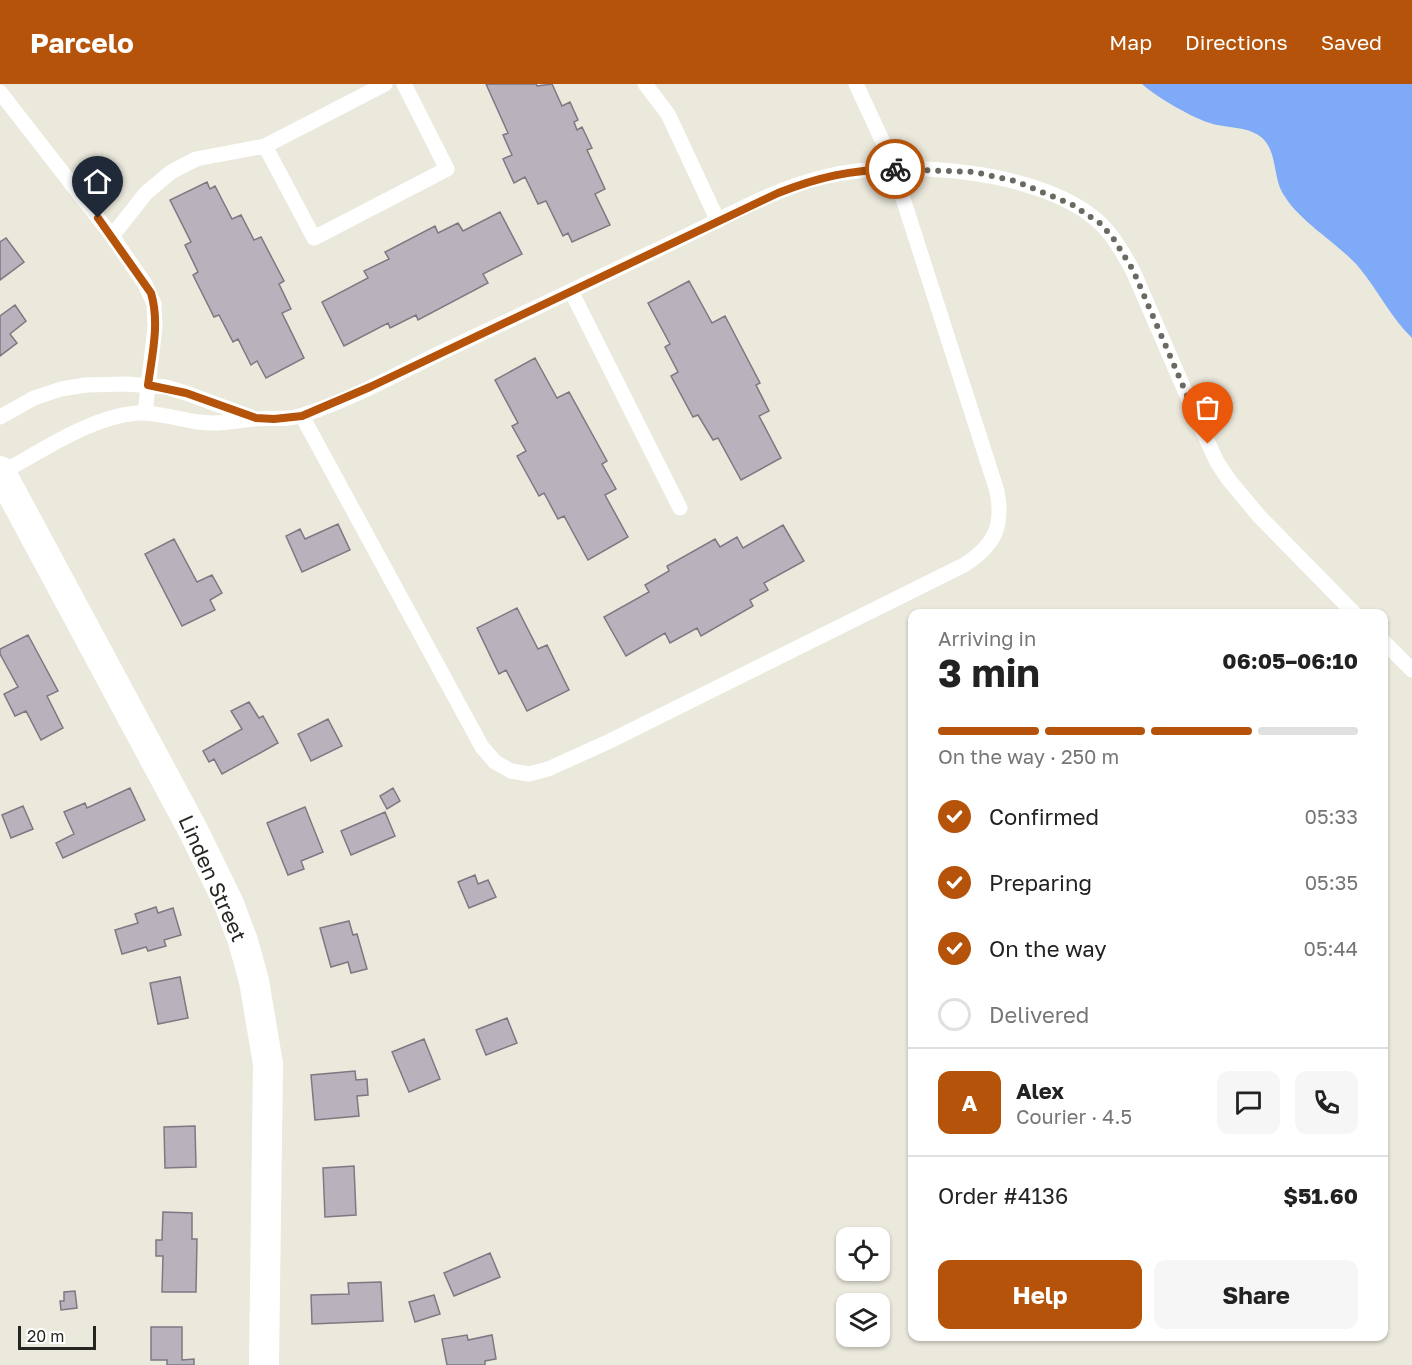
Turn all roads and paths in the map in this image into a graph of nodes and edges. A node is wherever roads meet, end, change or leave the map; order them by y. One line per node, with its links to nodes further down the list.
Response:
1 (385, 84): 6 (lane)
2 (404, 84): 6 (lane)
3 (645, 84): 8 (lane)
4 (856, 84): 7 (lane)
5 (0, 92): 9 (lane)
6 (265, 146): 9 (lane)
7 (893, 169): 8 (lane); 13 (lane); 18 (lane)
8 (718, 221): 10 (lane)
9 (112, 236): 11 (lane)
10 (571, 291): 13 (lane); 17 (lane)
11 (148, 385): 12 (lane); 14 (lane); 15 (lane)
12 (145, 413): 15 (lane); 16 (lane)
13 (302, 416): 15 (lane)
14 (0, 417)
15 (256, 418)
16 (1, 472): 21 (street, Linden Street)
17 (680, 508)
18 (1350, 609)
19 (1388, 646): 20 (lane)
20 (1412, 669)
21 (264, 1365)

